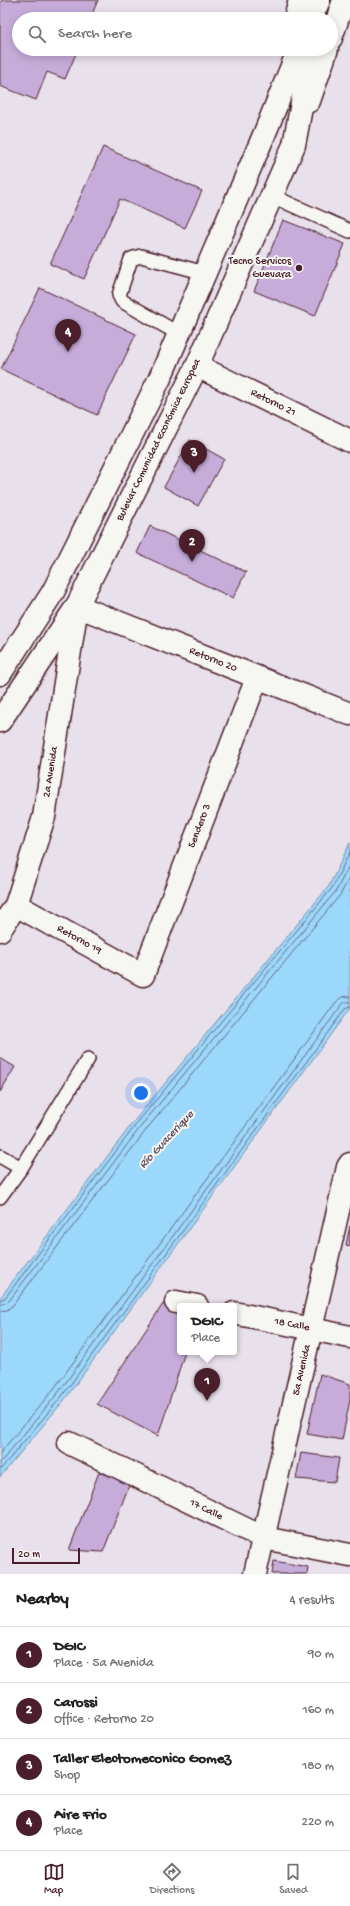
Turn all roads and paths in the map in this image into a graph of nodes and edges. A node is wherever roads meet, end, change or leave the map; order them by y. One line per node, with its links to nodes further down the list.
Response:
1 (300, 0): 4 (street)
2 (320, 0): 5 (street); 6 (street)
3 (344, 0): 7 (street)
4 (297, 12)
5 (314, 12)
6 (319, 12)
7 (338, 18)
8 (285, 56): 12 (street)
9 (296, 56): 12 (street)
10 (311, 56): 13 (street, Bulevar Comunidad Económica Europea)
11 (325, 56): 13 (street, Bulevar Comunidad Económica Europea)
12 (264, 135): 16 (street)
13 (294, 145): 14 (street, Bulevar Comunidad Económica Europea)
14 (272, 196): 15 (lane); 18 (street, Bulevar Comunidad Económica Europea)
15 (350, 231)
16 (205, 272): 17 (street); 17 (lane)
17 (179, 334): 21 (street)
18 (197, 366): 19 (street, Retorno 21); 20 (street, Bulevar Comunidad Económica Europea)
19 (350, 441)
20 (77, 606): 22 (street, Retorno 20); 24 (street, Bulevar Comunidad Económica Europea); 25 (street, 2a Avenida)
21 (0, 674)
22 (257, 678): 23 (street, Retorno 20); 27 (street, Sendero 3)
23 (350, 714)
24 (0, 721)
25 (16, 905): 26 (street, 2a Avenida); 27 (street, Retorno 19)
26 (0, 930)
27 (143, 975)
28 (88, 1059): 31 (lane)
29 (0, 1156): 31 (lane)
30 (349, 1165): 36 (street, 5a Avenida)
31 (21, 1168): 32 (lane)
32 (0, 1197)
33 (176, 1302): 34 (street)
34 (181, 1303)
35 (237, 1314): 36 (street, 18 Calle)
36 (311, 1329): 37 (street, 18 Calle); 39 (street, 5a Avenida)
37 (350, 1337)
38 (69, 1444): 39 (street, 17 Calle)
39 (264, 1538): 40 (street, 17 Calle); 41 (street, 5a Avenida)
40 (350, 1555)
41 (255, 1574)

